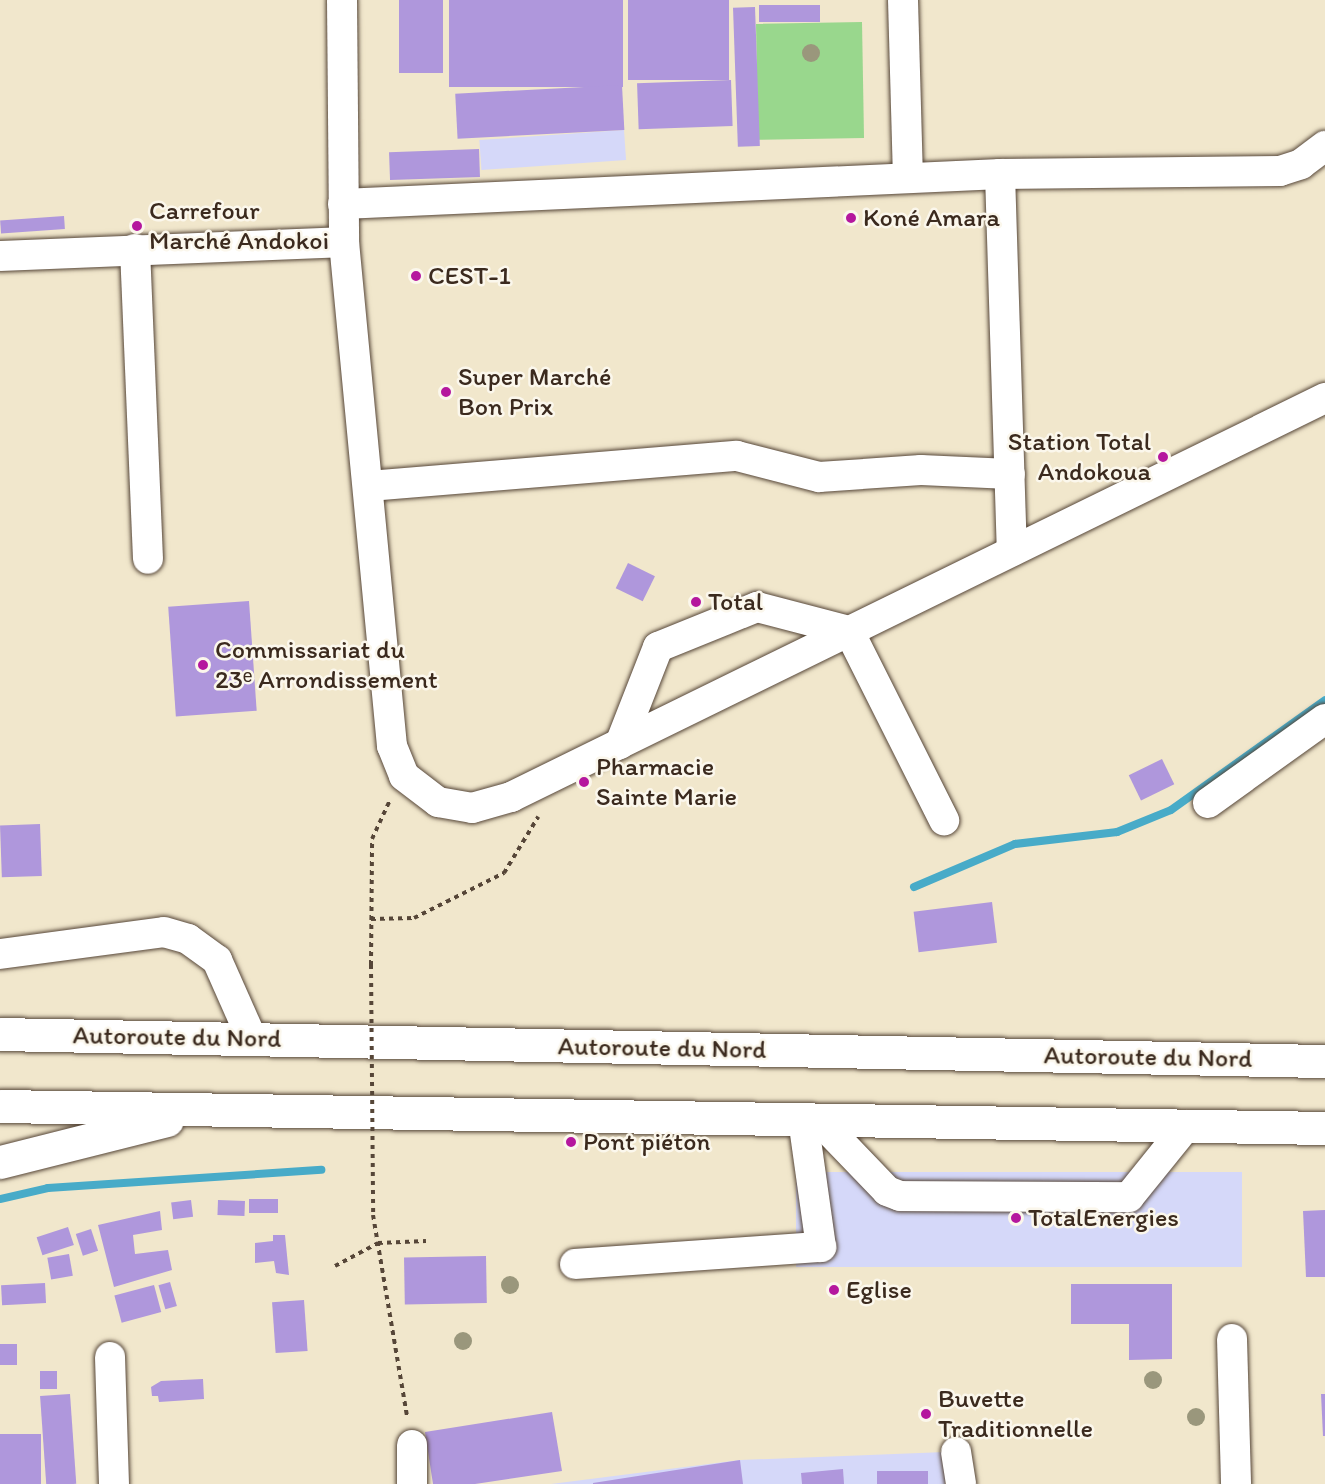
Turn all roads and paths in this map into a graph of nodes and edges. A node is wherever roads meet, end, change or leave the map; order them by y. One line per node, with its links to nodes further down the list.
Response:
1 (342, 0): 6 (street)
2 (903, 0): 5 (street)
3 (1325, 146): 4 (street)
4 (1000, 174): 5 (street); 11 (street)
5 (908, 178): 6 (street)
6 (343, 204): 7 (street)
7 (345, 242): 8 (street); 12 (street)
8 (135, 249): 9 (street); 14 (street)
9 (0, 256)
10 (1325, 398): 13 (street)
11 (1010, 474): 12 (street); 13 (street)
12 (369, 486): 18 (street)
13 (1012, 551): 15 (street)
14 (148, 558)
15 (849, 631): 17 (street); 17 (street); 21 (street)
16 (1325, 719): 19 (street)
17 (620, 744): 18 (street)
18 (404, 776): 22 (path)
19 (1208, 803)
20 (544, 807): 22 (path)
21 (944, 820)
22 (371, 919): 34 (path, bridge)
23 (0, 954): 25 (street)
24 (0, 1034): 25 (highway, Autoroute du Nord)
25 (252, 1039): 26 (highway, Autoroute du Nord)
26 (1325, 1061)
27 (0, 1106): 28 (highway)
28 (210, 1110): 29 (highway); 32 (highway)
29 (811, 1119): 30 (highway); 30 (street); 35 (street)
30 (1187, 1125): 31 (highway)
31 (1325, 1128)
32 (0, 1162)
33 (426, 1241): 34 (path)
34 (378, 1243): 36 (path); 39 (path)
35 (575, 1264)
36 (335, 1266)
37 (1232, 1339): 44 (street)
38 (110, 1357): 41 (street)
39 (412, 1445): 42 (street)
40 (956, 1452): 43 (street)
41 (114, 1484)
42 (412, 1484)
43 (961, 1484)
44 (1236, 1484)

